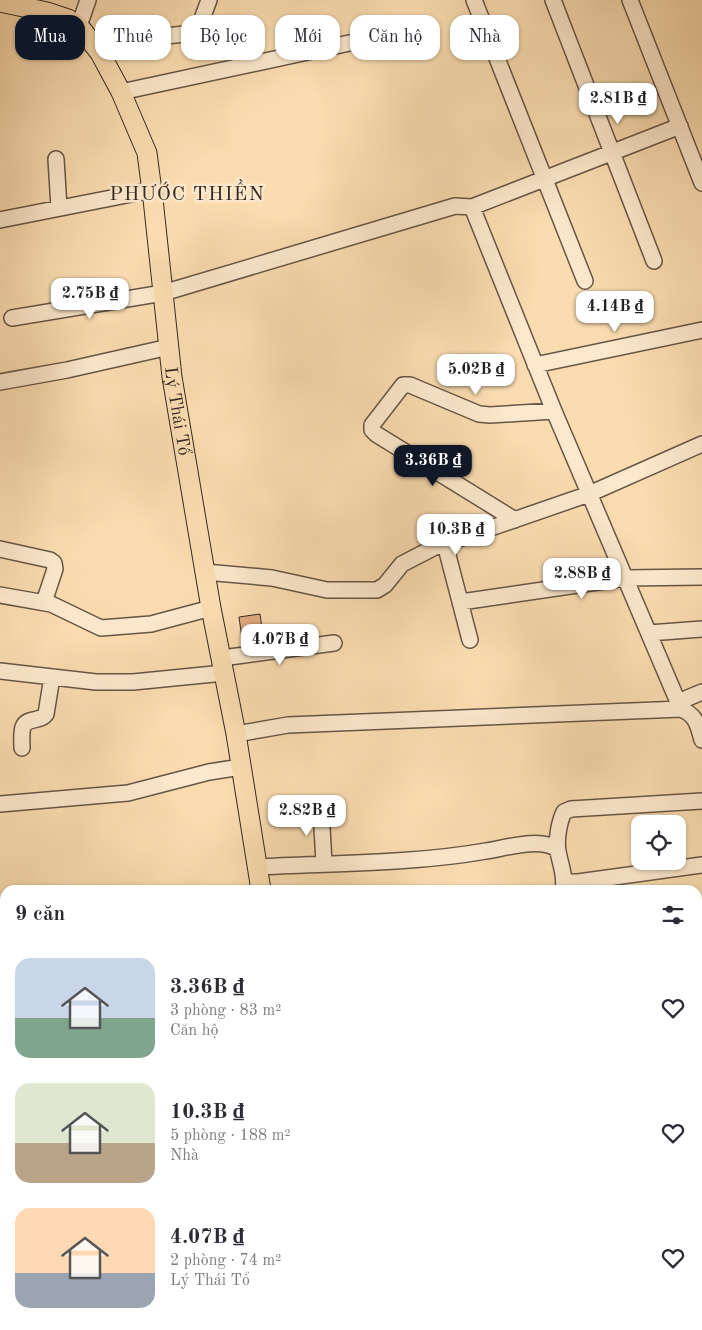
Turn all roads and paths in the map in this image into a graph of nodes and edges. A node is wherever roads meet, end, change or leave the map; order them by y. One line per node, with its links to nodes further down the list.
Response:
1 (88, 0): 9 (street)
2 (209, 0): 12 (street)
3 (474, 0): 17 (street)
4 (553, 0): 15 (street)
5 (630, 0): 14 (street)
6 (0, 2): 7 (main road, Lý Thái Tổ)
7 (49, 6): 8 (main road, Lý Thái Tổ)
8 (62, 15)
9 (83, 15)
10 (85, 33): 12 (main road, Lý Thái Tổ)
11 (350, 43): 13 (street)
12 (94, 44): 13 (main road, Lý Thái Tổ)
13 (121, 92): 19 (main road, Lý Thái Tổ)
14 (680, 126): 15 (street); 18 (street)
15 (612, 152): 17 (street); 23 (street)
16 (56, 159): 21 (street)
17 (544, 179): 20 (street); 24 (street)
18 (702, 183)
19 (152, 190): 21 (street); 25 (main road, Lý Thái Tổ)
20 (472, 207): 25 (street); 29 (street)
21 (59, 208): 22 (street)
22 (0, 220)
23 (654, 261)
24 (585, 281)
25 (163, 293): 26 (street); 28 (main road, Lý Thái Tổ)
26 (12, 318)
27 (702, 330): 29 (street)
28 (169, 348): 30 (street); 37 (main road, Lý Thái Tổ)
29 (535, 365): 31 (street)
30 (0, 382)
31 (554, 411): 33 (street); 34 (street)
32 (702, 444): 33 (street)
33 (589, 494): 34 (street); 39 (street)
34 (515, 520): 35 (street)
35 (445, 544): 37 (street); 42 (street)
36 (0, 549): 41 (street)
37 (206, 572): 43 (main road, Lý Thái Tổ)
38 (702, 577): 39 (street)
39 (625, 578): 42 (street); 45 (street)
40 (0, 595): 41 (street)
41 (44, 602): 43 (street)
42 (460, 602): 46 (street)
43 (211, 608): 48 (main road, Lý Thái Tổ)
44 (702, 629): 45 (street)
45 (648, 633): 52 (street)
46 (470, 640)
47 (334, 644): 48 (street)
48 (223, 666): 50 (street); 53 (main road, Lý Thái Tổ)
49 (0, 671): 50 (street)
50 (52, 677): 55 (street)
51 (702, 692): 52 (street)
52 (679, 705): 53 (street); 54 (street)
53 (236, 734): 56 (main road, Lý Thái Tổ)
54 (702, 739)
55 (22, 748)
56 (241, 767): 58 (street); 63 (main road, Lý Thái Tổ)
57 (702, 801): 60 (street)
58 (0, 804)
59 (321, 809): 61 (street)
60 (557, 849): 61 (street); 65 (street)
61 (324, 864): 63 (street)
62 (702, 865): 66 (street)
63 (257, 867): 64 (main road, Lý Thái Tổ)
64 (259, 885)
65 (564, 885)
66 (571, 885)

